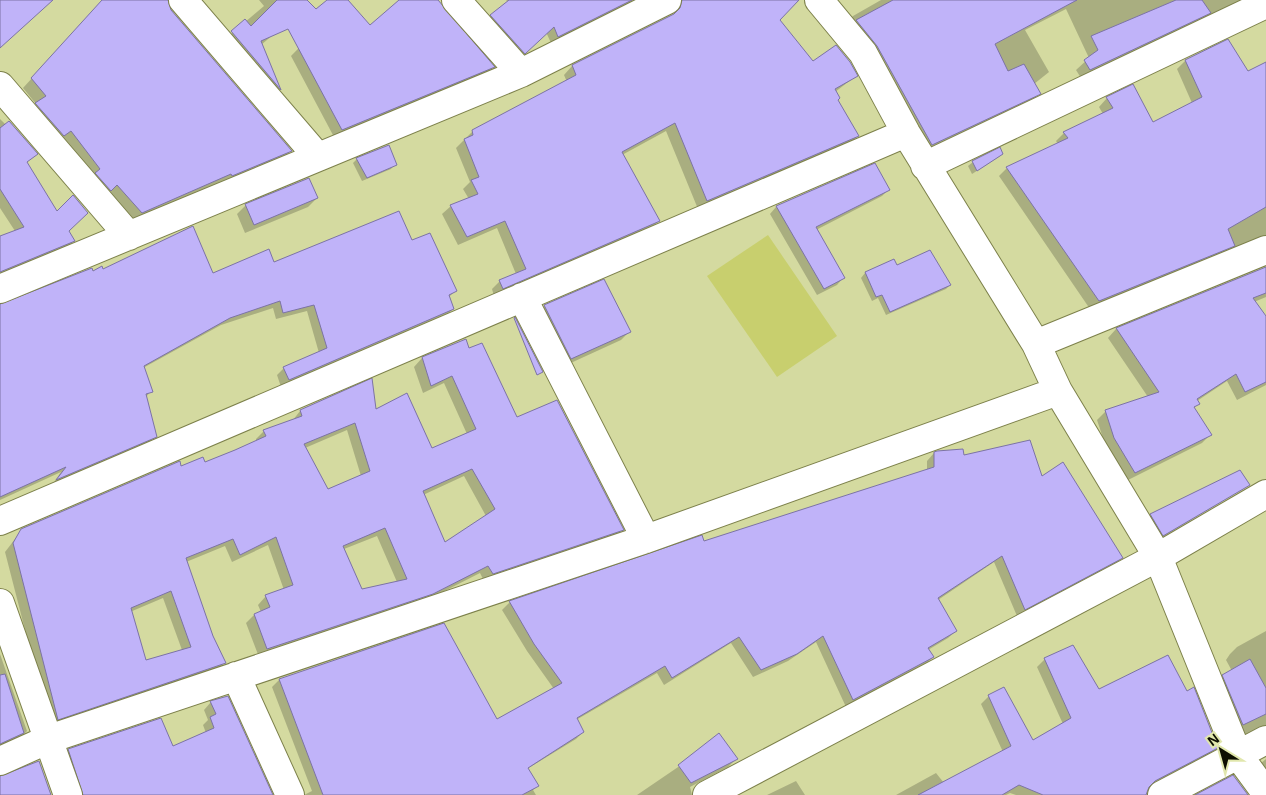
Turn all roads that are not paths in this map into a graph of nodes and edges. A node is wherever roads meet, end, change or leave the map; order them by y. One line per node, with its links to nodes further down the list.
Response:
1 (183, 0): 9 (street)
2 (456, 0): 6 (street)
3 (667, 0): 6 (street)
4 (829, 3): 8 (street)
5 (1266, 4): 10 (street)
6 (521, 73): 9 (street)
7 (0, 86): 11 (street)
8 (906, 133): 10 (street); 14 (street)
9 (317, 156): 11 (street)
10 (925, 166): 15 (street)
11 (129, 236): 13 (street)
12 (1266, 250): 15 (street)
13 (0, 289)
14 (522, 297): 18 (street); 19 (street)
15 (1036, 344): 16 (street)
16 (1058, 391): 19 (street); 20 (street)
17 (1266, 494): 20 (street)
18 (0, 521)
19 (646, 539): 22 (street)
20 (1158, 557): 25 (street); 30 (street)
21 (0, 603): 23 (street)
22 (236, 676): 23 (street); 29 (street)
23 (49, 739): 26 (street); 28 (street)
24 (1266, 740): 25 (street)
25 (1238, 754): 27 (street); 31 (street)
26 (0, 761)
27 (1266, 793)
28 (68, 795)
29 (290, 795)
30 (707, 795)
31 (1162, 795)

